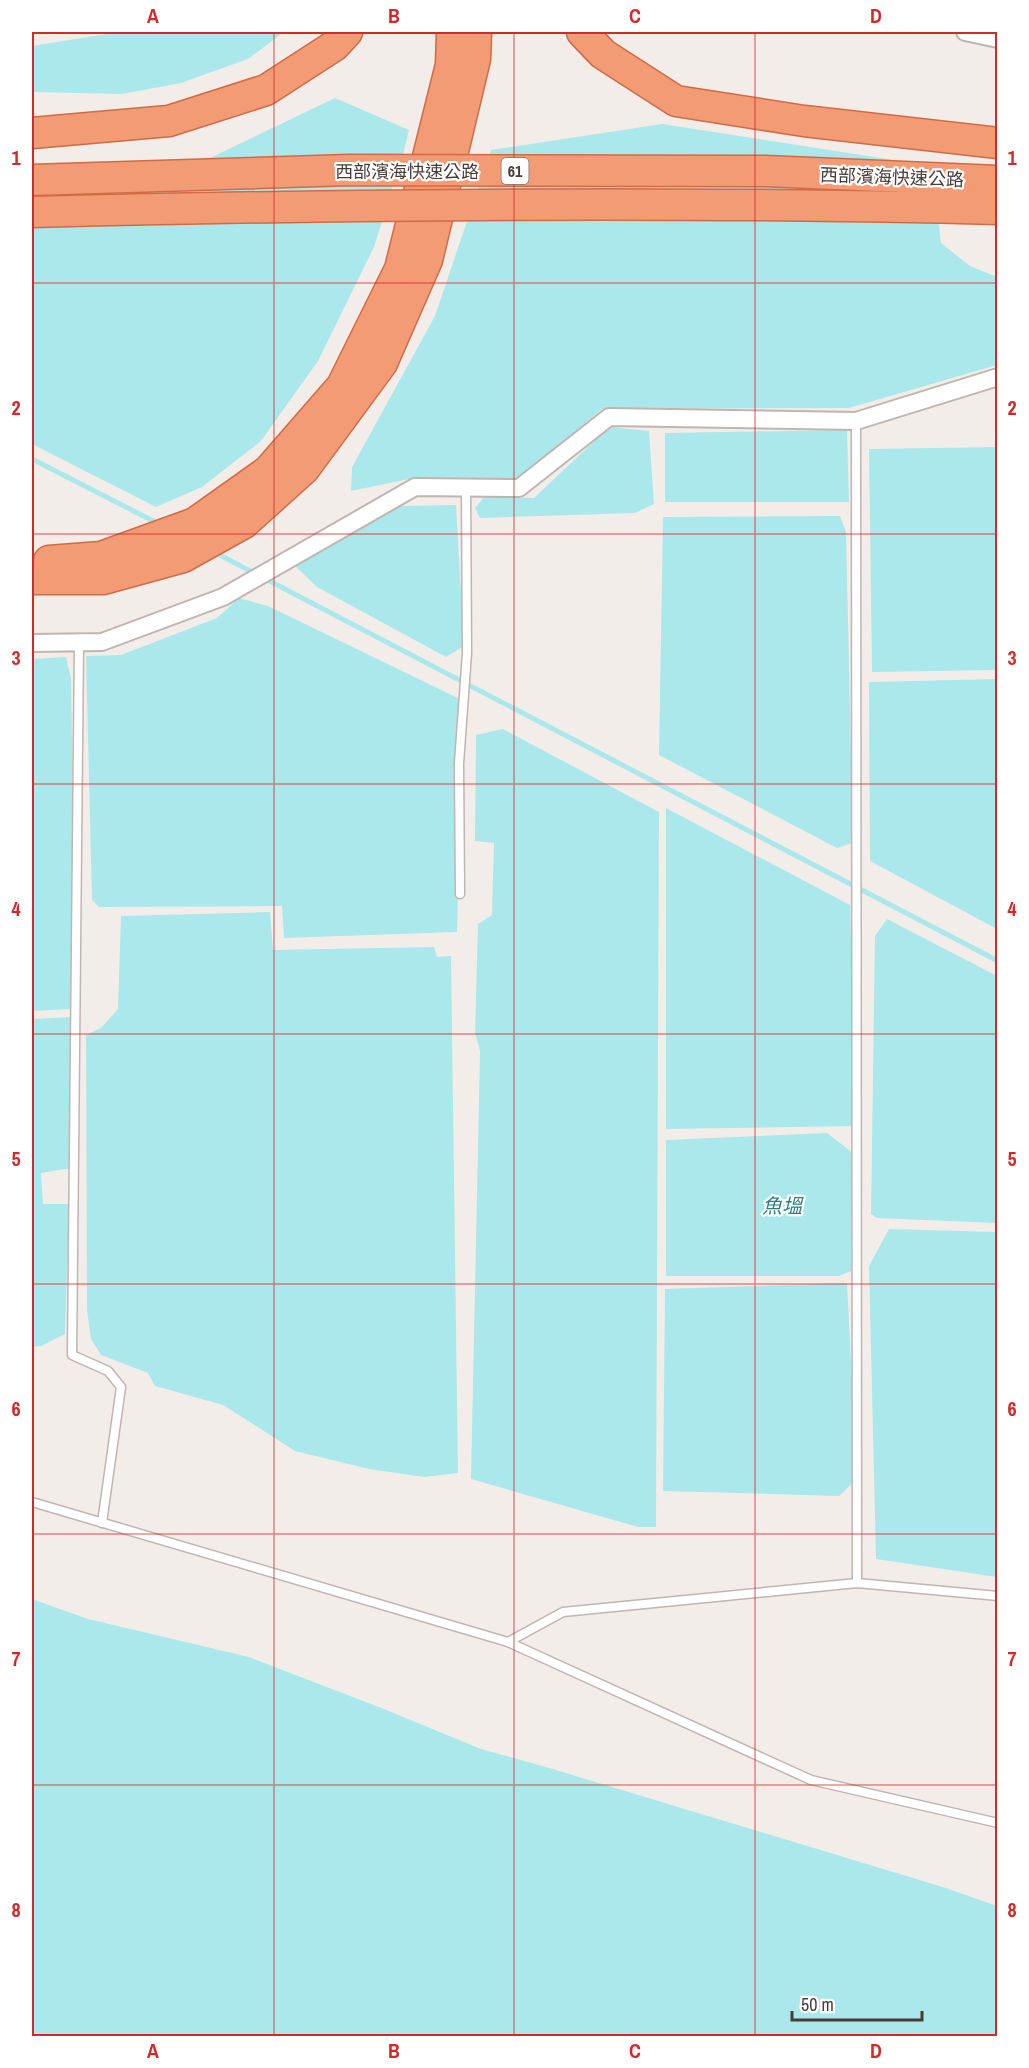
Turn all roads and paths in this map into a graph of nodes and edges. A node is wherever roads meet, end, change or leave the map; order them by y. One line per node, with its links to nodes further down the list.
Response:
1 (347, 32): 7 (highway)
2 (452, 32): 18 (highway)
3 (476, 32): 18 (highway)
4 (582, 32): 8 (highway)
5 (965, 32): 6 (street)
6 (998, 39)
7 (32, 133)
8 (998, 143)
9 (32, 180): 10 (highway, 西部濱海快速公路 / 61, bridge)
10 (998, 181)
11 (998, 209): 12 (highway, 西部濱海快速公路 / 61, bridge)
12 (146, 210): 13 (highway, 西部濱海快速公路 / 61, bridge); 14 (highway)
13 (32, 213)
14 (32, 226)
15 (998, 377): 16 (street)
16 (856, 422): 17 (street); 26 (lane)
17 (466, 488): 22 (street); 23 (lane)
18 (187, 539): 19 (highway); 20 (highway)
19 (32, 563)
20 (32, 579)
21 (32, 643): 22 (street)
22 (79, 643): 25 (lane)
23 (460, 894)
24 (32, 1502): 25 (lane)
25 (102, 1523): 28 (lane)
26 (857, 1583): 27 (lane); 28 (lane)
27 (998, 1596)
28 (508, 1642): 29 (lane)
29 (998, 1823)

